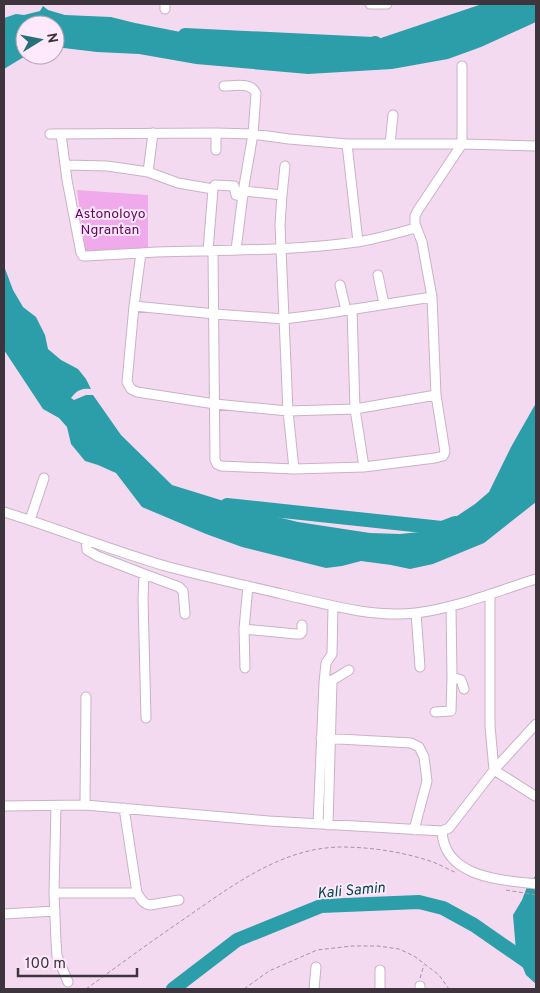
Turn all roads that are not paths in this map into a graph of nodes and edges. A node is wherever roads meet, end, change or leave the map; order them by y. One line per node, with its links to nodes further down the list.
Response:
1 (370, 4): 2 (street)
2 (387, 4)
3 (462, 66): 13 (street)
4 (224, 86): 10 (street)
5 (393, 115): 12 (street)
6 (153, 133): 7 (street); 9 (street); 18 (street)
7 (216, 133): 10 (street); 15 (street)
8 (50, 134): 9 (street)
9 (61, 134): 16 (street)
10 (253, 134): 11 (street); 20 (street)
11 (347, 144): 12 (street); 23 (street)
12 (390, 144): 13 (street)
13 (462, 144): 14 (street); 22 (street)
14 (536, 146)
15 (216, 150)
16 (65, 165): 18 (street); 27 (street)
17 (286, 166): 21 (street)
18 (148, 172): 19 (street)
19 (213, 189): 20 (street); 26 (street)
20 (243, 194): 21 (street); 25 (street)
21 (282, 195): 24 (street)
22 (416, 228): 23 (street); 30 (street)
23 (358, 242): 24 (street)
24 (281, 249): 25 (street); 35 (street)
25 (236, 250): 26 (street)
26 (211, 251): 27 (street); 34 (street)
27 (141, 254): 32 (street)
28 (378, 275): 31 (street)
29 (340, 285): 33 (street)
30 (432, 297): 31 (street); 36 (street)
31 (384, 304): 33 (street)
32 (134, 306): 34 (street); 37 (street)
33 (349, 310): 35 (street); 38 (street)
34 (214, 314): 35 (street); 37 (street)
35 (284, 319): 39 (street)
36 (436, 395): 38 (street); 40 (street)
37 (215, 404): 39 (street); 41 (street)
38 (355, 409): 39 (street); 40 (street)
39 (288, 411): 41 (street)
40 (364, 467): 41 (street)
41 (294, 469)
42 (44, 478): 44 (street)
43 (4, 512): 44 (street)
44 (30, 520): 45 (street)
45 (86, 540): 46 (street); 47 (street)
46 (132, 555): 47 (street); 50 (street)
47 (127, 567): 48 (street)
48 (144, 574): 55 (street); 66 (street)
49 (536, 579): 51 (street)
50 (248, 586): 52 (street); 57 (street)
51 (490, 594): 53 (street); 69 (street)
52 (333, 606): 54 (street); 62 (street)
53 (451, 606): 54 (street); 61 (street)
54 (416, 613): 58 (street)
55 (185, 614)
56 (302, 625): 57 (street)
57 (244, 629): 59 (street)
58 (420, 667)
59 (245, 668)
60 (349, 670): 62 (street)
61 (452, 677): 63 (street); 65 (street)
62 (328, 682): 68 (street)
63 (464, 689)
64 (86, 697): 71 (street)
65 (435, 712)
66 (146, 718)
67 (536, 724): 69 (street)
68 (326, 738): 75 (street); 76 (street); 77 (street)
69 (494, 770): 70 (street); 78 (street)
70 (535, 796)
71 (85, 805): 73 (street); 74 (street)
72 (4, 806): 73 (street)
73 (56, 806): 80 (street)
74 (124, 808): 75 (street); 81 (street)
75 (318, 824): 76 (street)
76 (328, 825): 77 (street)
77 (414, 830): 78 (street)
78 (442, 831): 79 (street)
79 (536, 884)
80 (54, 893): 81 (street); 83 (street)
81 (137, 893): 82 (street)
82 (179, 900)
83 (55, 911): 84 (street); 87 (street)
84 (4, 914)
85 (316, 967): 88 (street)
86 (380, 970): 89 (street)
87 (68, 982)
88 (314, 989)
89 (380, 989)

